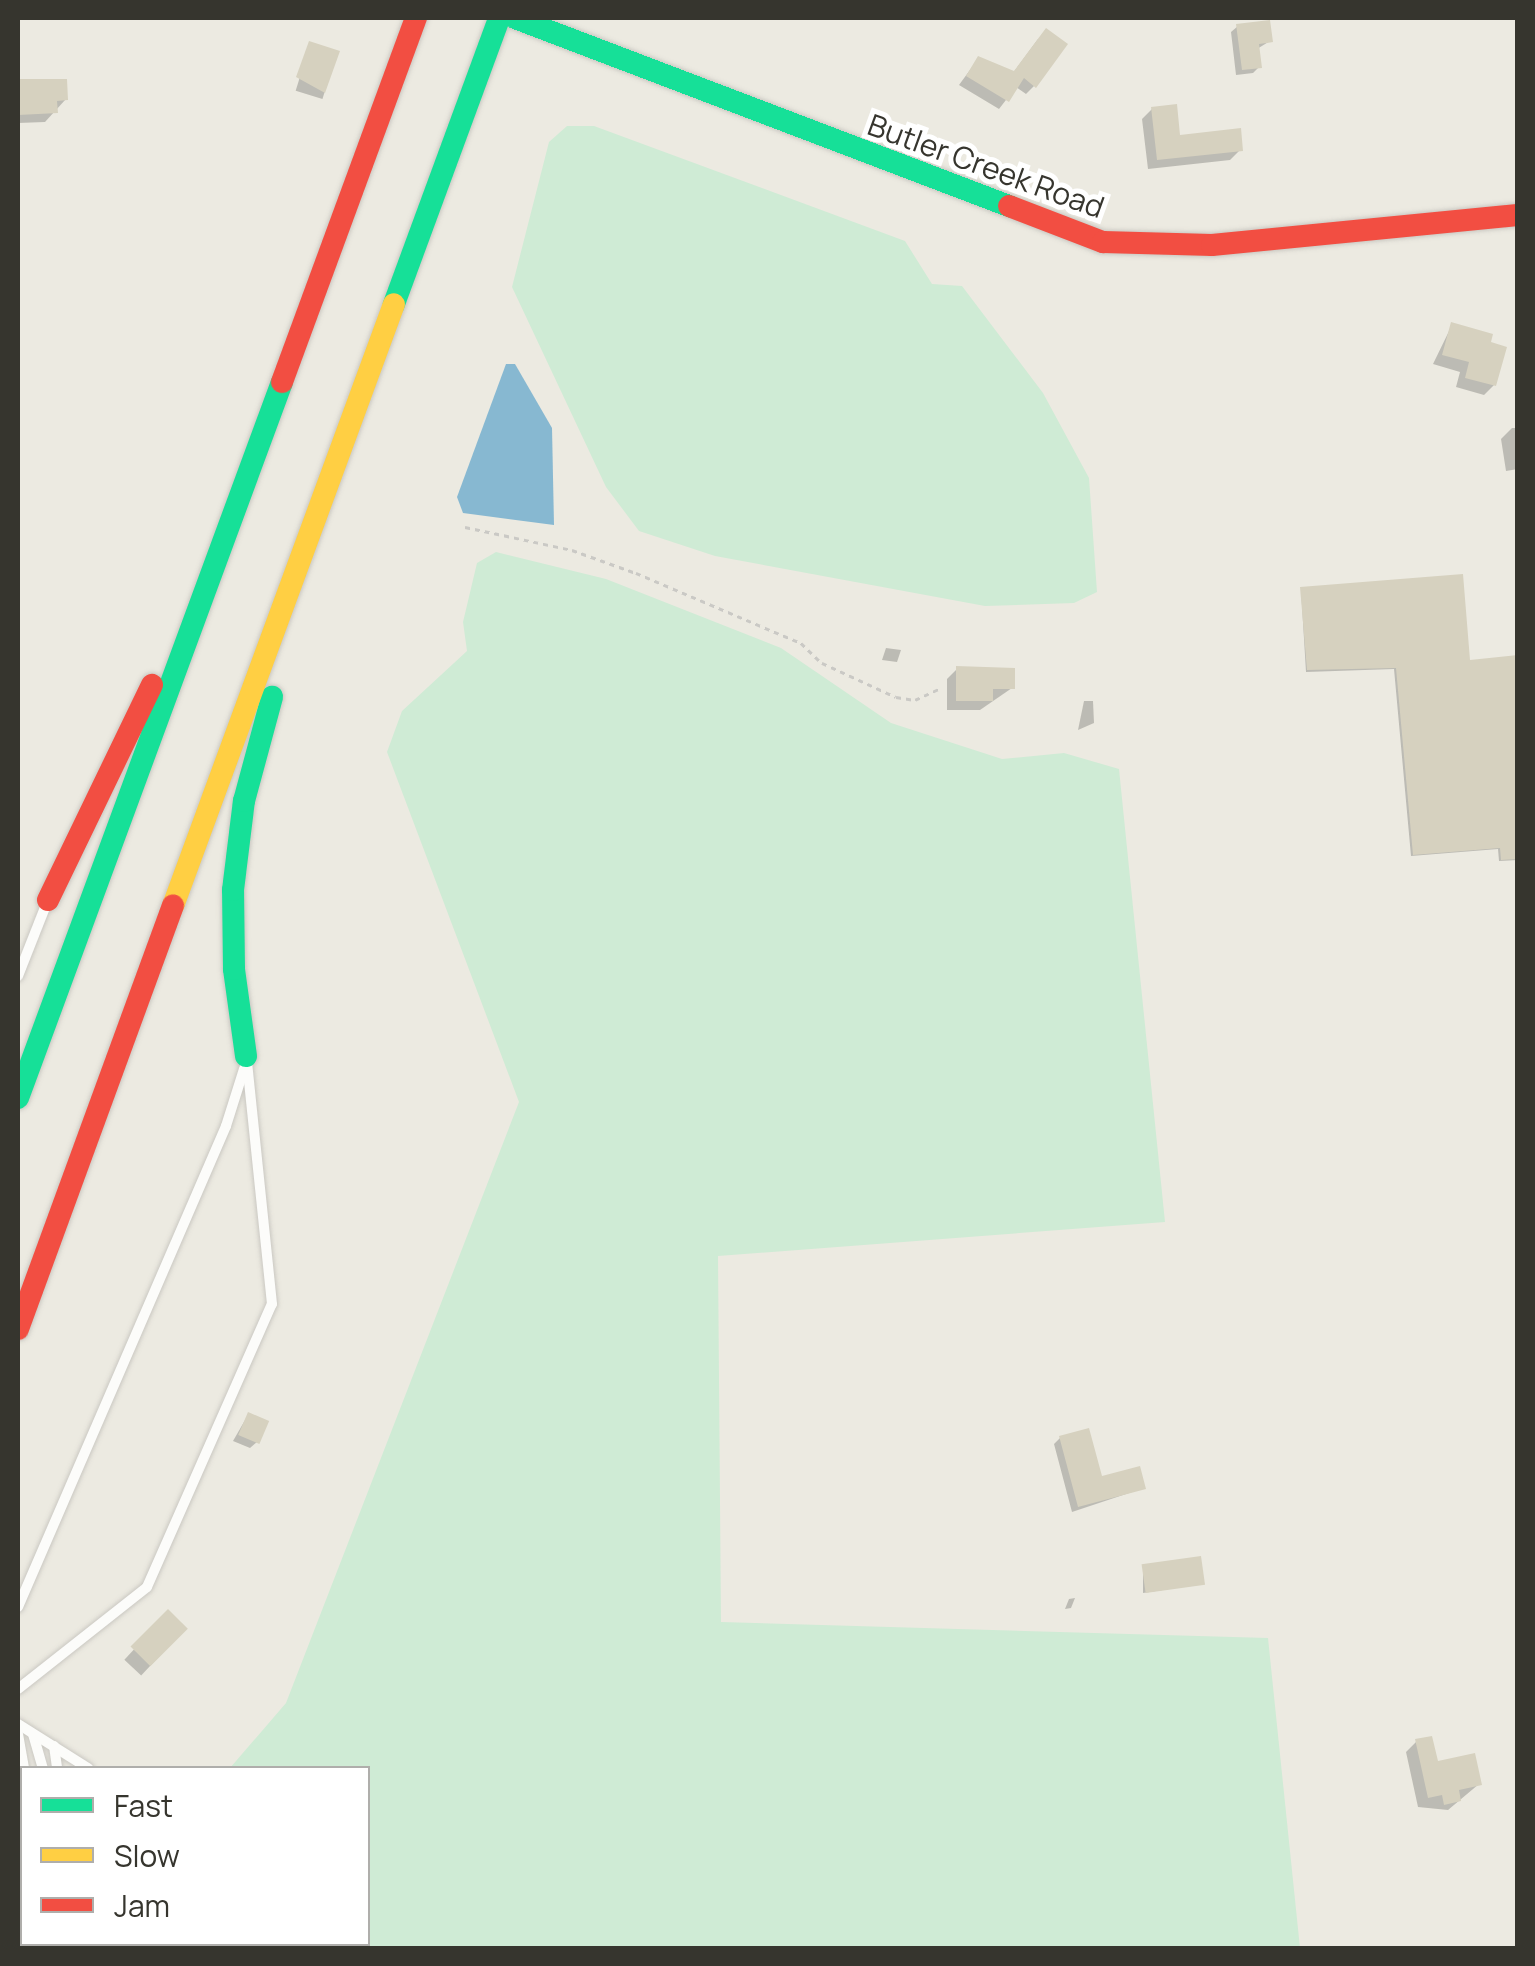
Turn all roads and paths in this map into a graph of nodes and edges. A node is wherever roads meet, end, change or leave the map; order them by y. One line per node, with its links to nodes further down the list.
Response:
1 (416, 18): 7 (main road)
2 (499, 18): 5 (main road)
3 (515, 18): 4 (main road, Butler Creek Road)
4 (1518, 214)
5 (427, 215): 11 (main road); 13 (main road)
6 (465, 527): 8 (path)
7 (188, 636): 9 (main road); 12 (main road)
8 (939, 689)
9 (48, 900): 10 (lane)
10 (18, 976)
11 (246, 1056): 14 (lane); 15 (lane)
12 (18, 1098)
13 (18, 1329)
14 (18, 1607)
15 (18, 1689)
16 (18, 1724): 17 (lane)
17 (32, 1733): 19 (lane); 21 (lane)
18 (18, 1734): 20 (lane)
19 (54, 1746): 22 (lane); 23 (lane)
20 (24, 1766)
21 (42, 1766)
22 (57, 1766)
23 (85, 1766)

